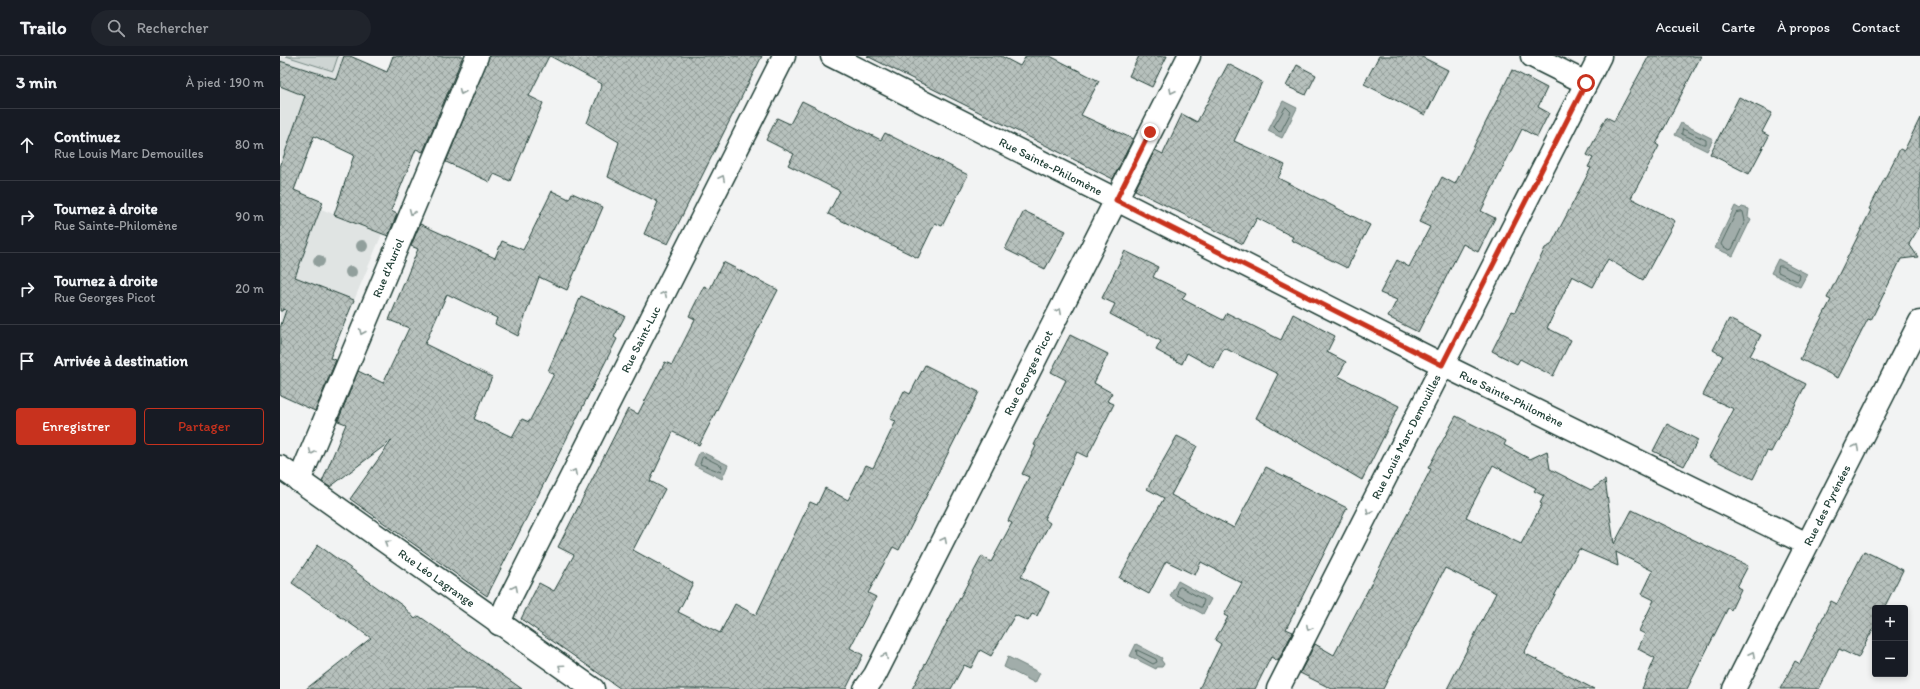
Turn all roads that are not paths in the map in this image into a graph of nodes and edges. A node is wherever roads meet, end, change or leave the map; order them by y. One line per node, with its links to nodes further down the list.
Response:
1 (477, 56): 12 (street, Rue d'Auriol, one-way to 12)
2 (784, 56): 14 (street, Rue Saint-Luc, one-way to 2)
3 (832, 56): 8 (street, Rue Sainte-Philomène)
4 (1189, 56): 8 (street, Rue Georges Picot, one-way to 8)
5 (1532, 56): 7 (street)
6 (1600, 56): 7 (street, Rue Louis Marc Demouilles)
7 (1586, 83): 10 (street, Rue Louis Marc Demouilles)
8 (1116, 200): 10 (street, Rue Sainte-Philomène); 16 (street, Rue Georges Picot, one-way to 8)
9 (1920, 322): 13 (street, Rue des Pyrénées, one-way to 9)
10 (1442, 365): 13 (street, Rue Sainte-Philomène); 17 (street, Rue Louis Marc Demouilles, one-way to 17)
11 (280, 467): 12 (street, Rue Léo Lagrange)
12 (299, 481): 14 (street, Rue Léo Lagrange, one-way to 12)
13 (1807, 544): 18 (street, Rue des Pyrénées, one-way to 13)
14 (499, 624): 15 (street, Rue Léo Lagrange, one-way to 14)
15 (593, 689)
16 (865, 689)
17 (1278, 689)
18 (1734, 689)

